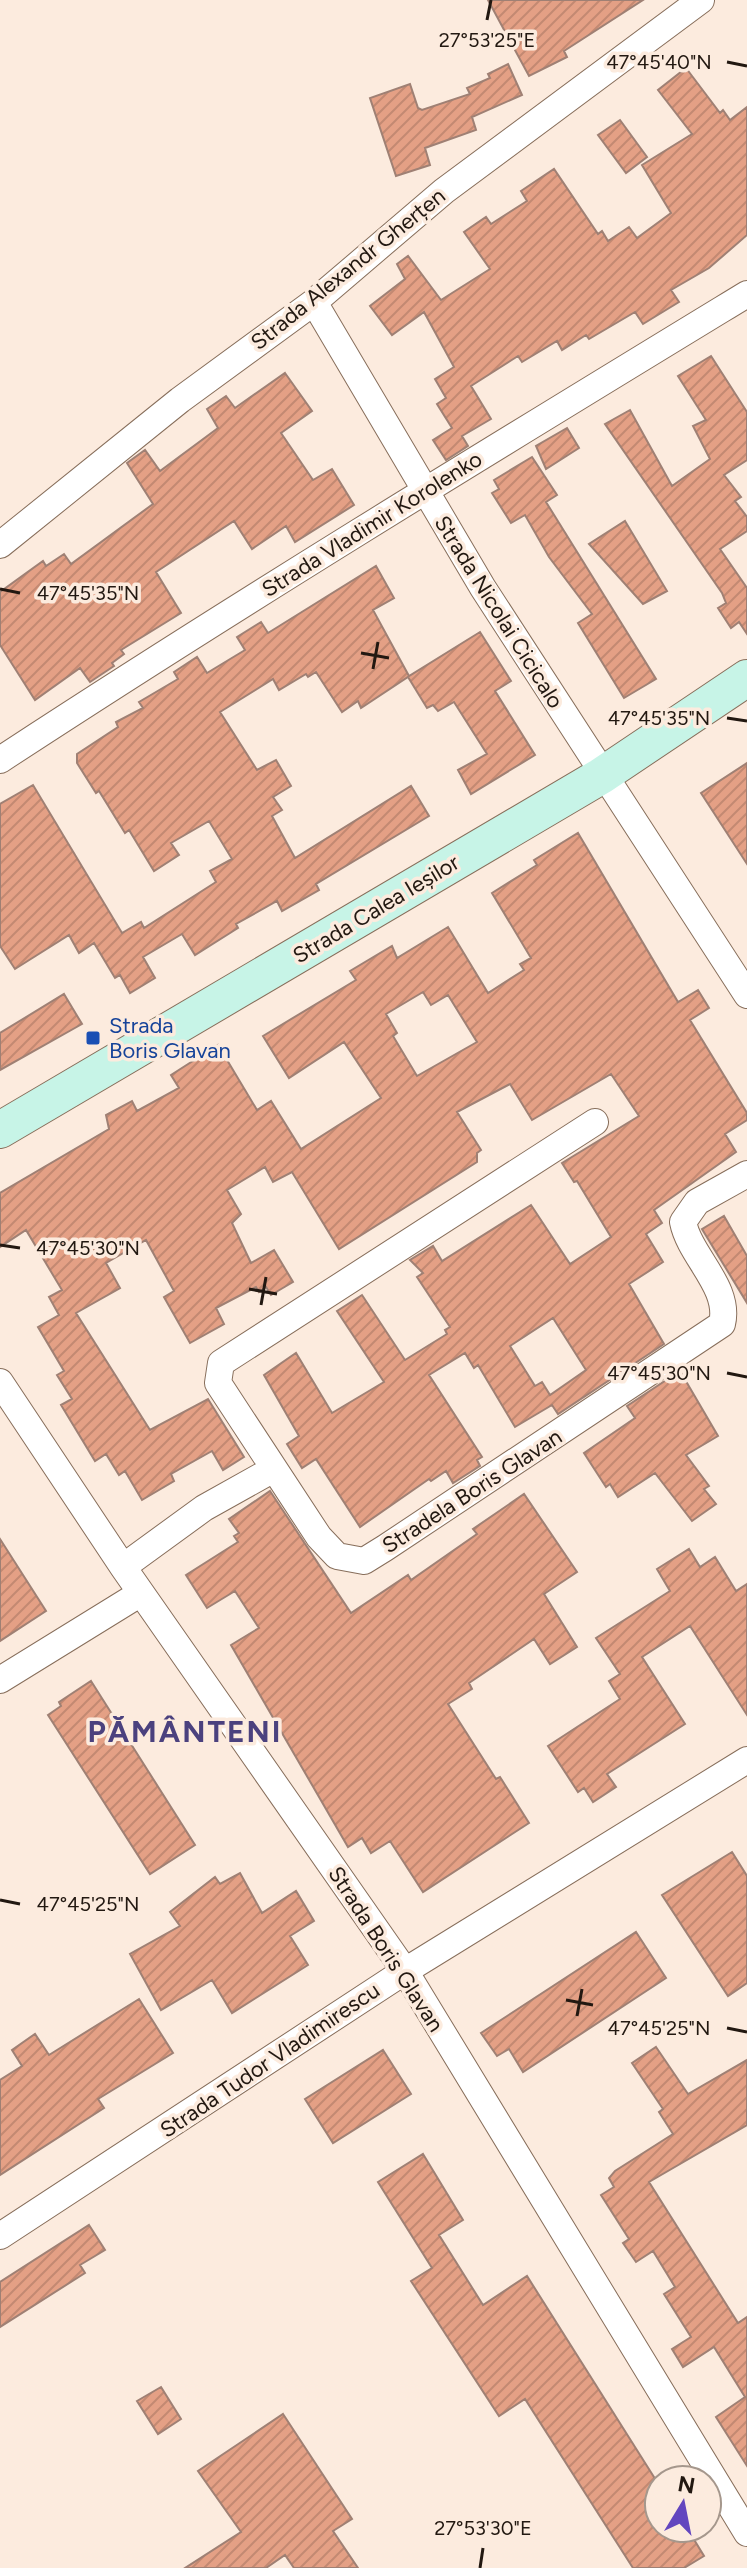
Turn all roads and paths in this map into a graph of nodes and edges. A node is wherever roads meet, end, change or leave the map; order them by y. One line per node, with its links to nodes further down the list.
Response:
1 (701, 0): 3 (street, Strada Alexandr Gherțen)
2 (747, 294): 4 (street, Strada Vladimir Korolenko)
3 (314, 302): 4 (street, Strada Nicolai Cicicalo); 5 (street, Strada Alexandr Gherțen)
4 (427, 493): 7 (street, Strada Vladimir Korolenko); 8 (street, Strada Nicolai Cicicalo)
5 (0, 545)
6 (747, 678): 8 (street, Strada Calea Ieșilor)
7 (0, 760)
8 (601, 776): 9 (street, Strada Nicolai Cicicalo); 11 (street, Strada Calea Ieșilor)
9 (747, 995)
10 (595, 1122): 14 (street, Stradela Boris Glavan)
11 (0, 1130)
12 (747, 1174): 14 (street, Stradela Boris Glavan)
13 (0, 1382): 15 (street, Strada Boris Glavan)
14 (272, 1470): 15 (street)
15 (123, 1567): 16 (street, Strada Boris Glavan)
16 (141, 1593): 17 (street); 19 (street, Strada Boris Glavan)
17 (0, 1680)
18 (747, 1760): 19 (street, Strada Tudor Vladimirescu)
19 (405, 1971): 20 (street, Strada Tudor Vladimirescu); 21 (street, Strada Boris Glavan)
20 (0, 2236)
21 (747, 2533)

